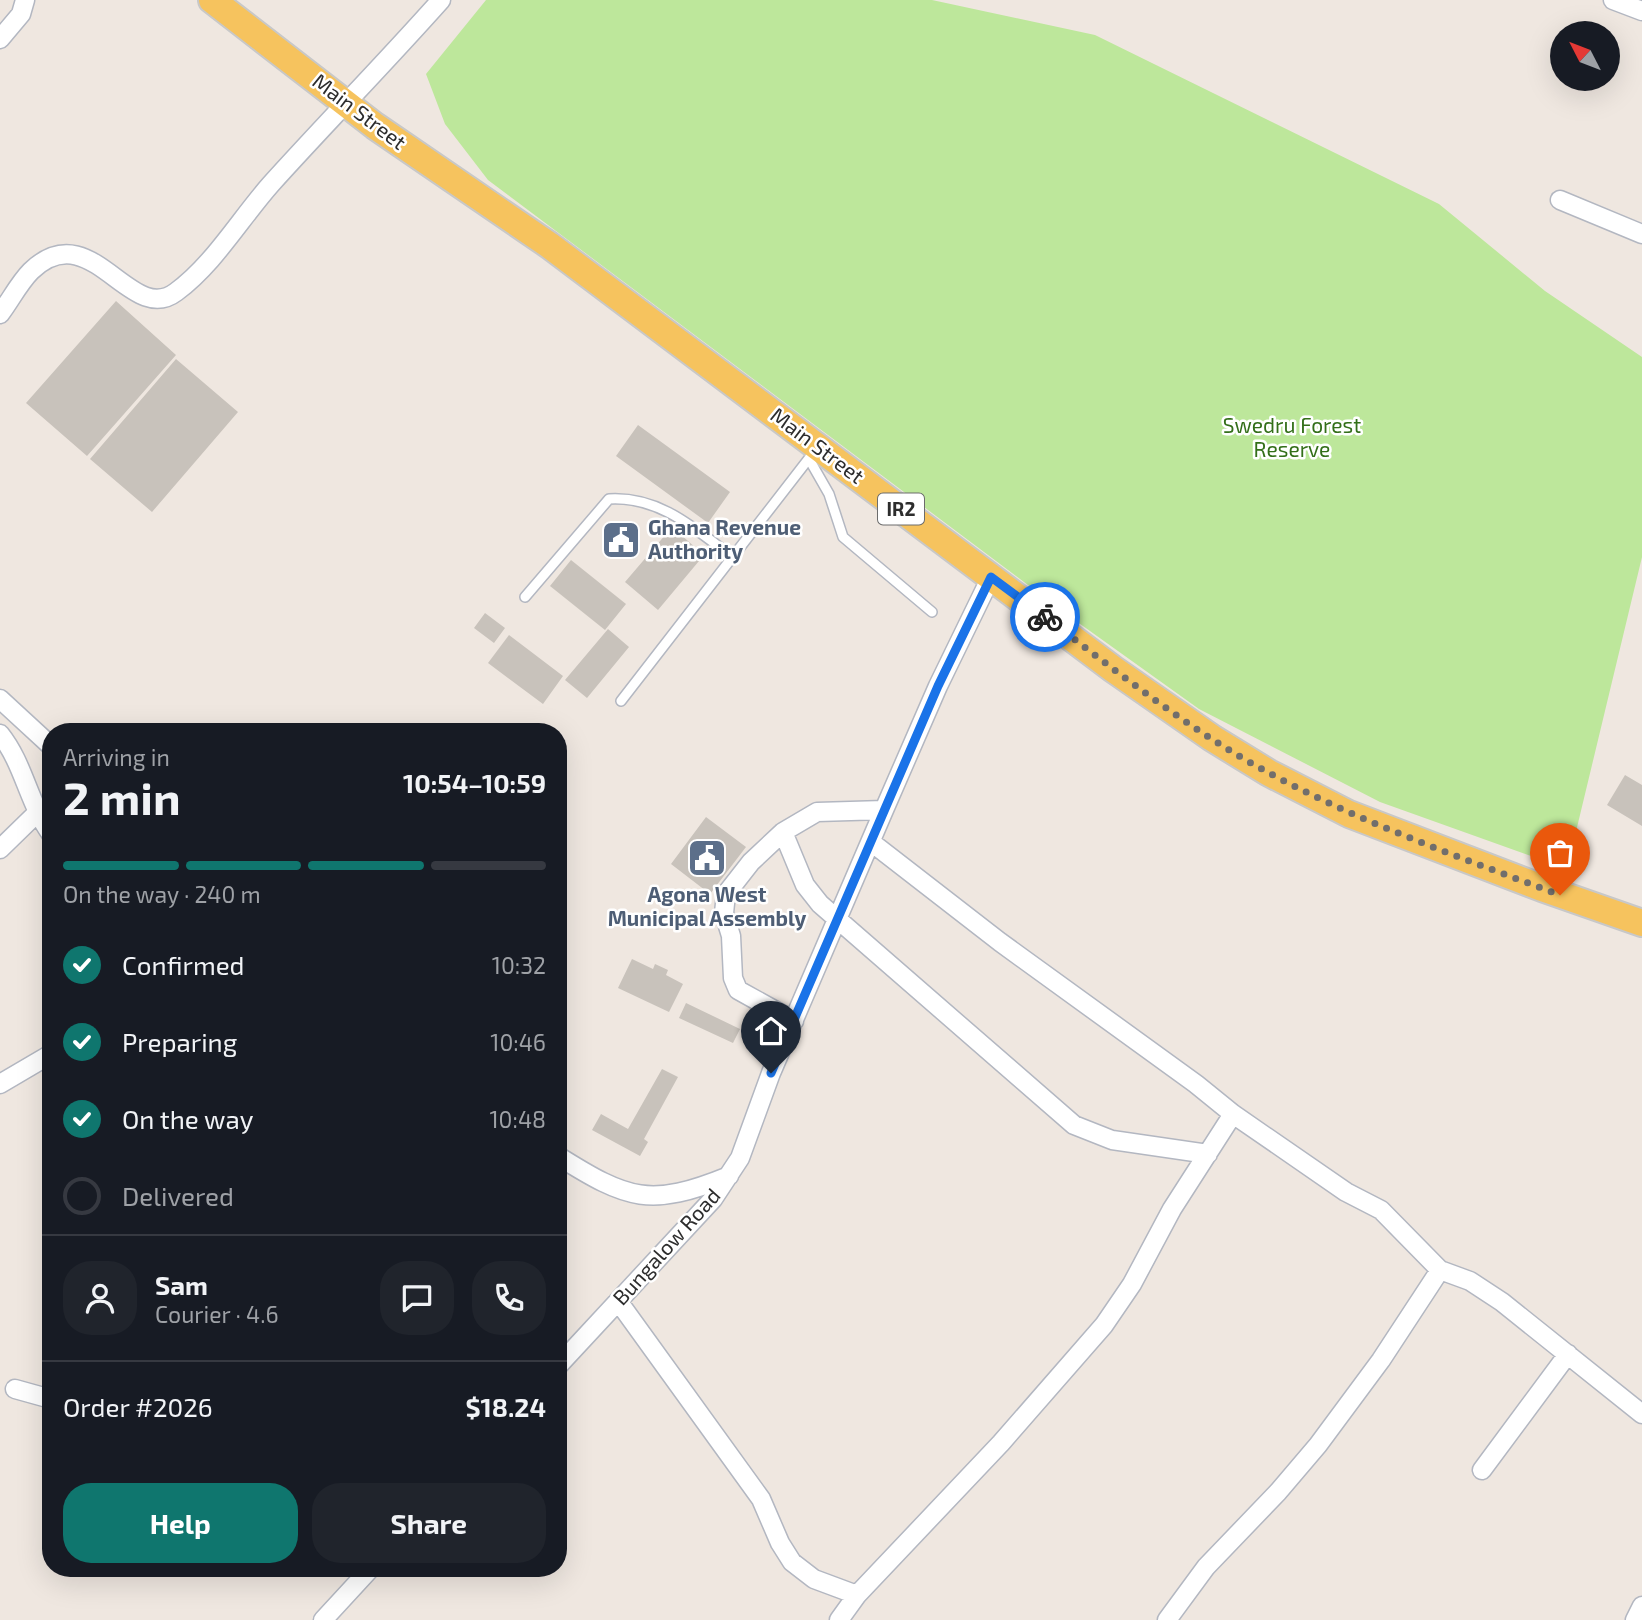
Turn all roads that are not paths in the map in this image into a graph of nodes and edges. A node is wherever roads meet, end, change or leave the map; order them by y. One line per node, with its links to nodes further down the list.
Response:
1 (25, 0): 6 (street)
2 (212, 0): 7 (main road, Main Street / IR2)
3 (440, 0): 7 (street)
4 (1613, 0): 5 (street)
5 (1642, 11)
6 (0, 39)
7 (346, 102): 10 (street); 11 (main road, Main Street / IR2)
8 (1560, 200): 9 (street)
9 (1642, 234)
10 (0, 314)
11 (813, 453): 12 (lane); 13 (main road, Main Street / IR2); 15 (lane)
12 (734, 558): 14 (lane); 17 (lane)
13 (991, 577): 20 (street, Bungalow Road); 27 (main road, Main Street / IR2)
14 (525, 597)
15 (932, 612)
16 (0, 699): 19 (street)
17 (621, 701)
18 (0, 734): 21 (street)
19 (42, 738)
20 (884, 810): 23 (street); 24 (street, Bungalow Road)
21 (37, 813): 22 (street); 25 (street)
22 (42, 820)
23 (783, 832): 26 (street); 28 (street)
24 (871, 842): 26 (street, Bungalow Road); 31 (street)
25 (0, 849)
26 (838, 920): 28 (street, Bungalow Road); 32 (street)
27 (1642, 923)
28 (794, 1021): 34 (street, Bungalow Road)
29 (42, 1059): 30 (street)
30 (0, 1084)
31 (1233, 1114): 32 (street); 35 (street)
32 (1208, 1154): 44 (street)
33 (567, 1161): 34 (street)
34 (729, 1176): 36 (street, Bungalow Road)
35 (1440, 1270): 37 (street); 48 (street)
36 (618, 1301): 38 (street, Bungalow Road); 44 (street)
37 (1568, 1354): 41 (street); 42 (street)
38 (567, 1356)
39 (15, 1388): 40 (street)
40 (42, 1396)
41 (1642, 1414)
42 (1482, 1471)
43 (364, 1577): 46 (street)
44 (857, 1595): 47 (street)
45 (1642, 1606): 49 (street)
46 (323, 1620)
47 (839, 1620)
48 (1167, 1620)
49 (1635, 1620)

